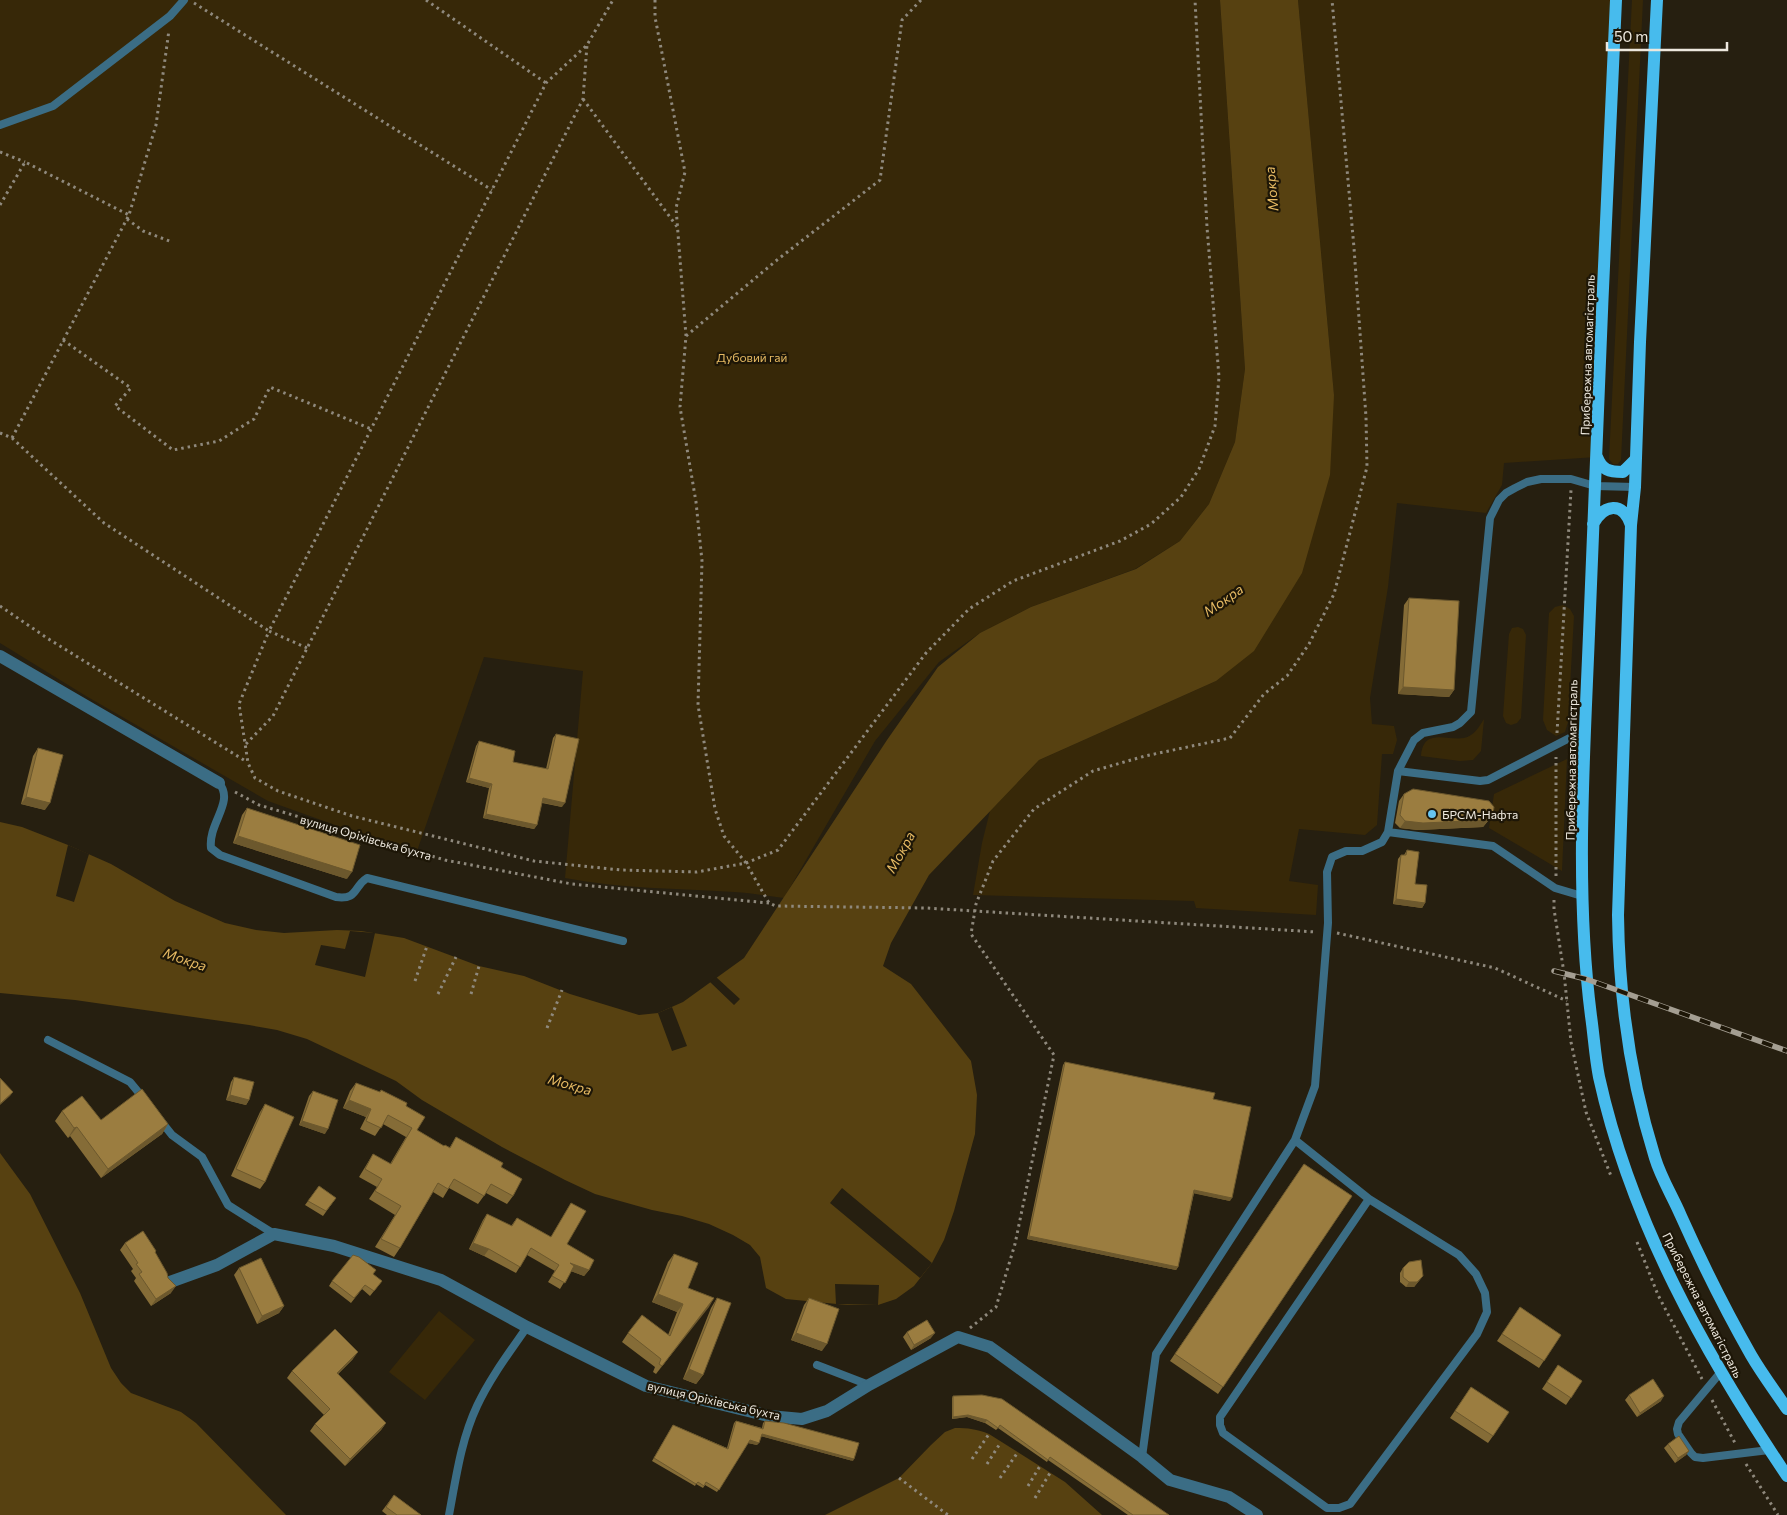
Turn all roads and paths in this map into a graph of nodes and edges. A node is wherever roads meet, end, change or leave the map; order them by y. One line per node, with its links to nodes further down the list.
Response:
1 (184, 0): 11 (lane)
2 (190, 0): 18 (path)
3 (426, 0): 13 (path)
4 (613, 0): 12 (path)
5 (655, 0): 21 (path)
6 (921, 0): 23 (path)
7 (1195, 0): 46 (path)
8 (1332, 0): 50 (path)
9 (1616, 0): 28 (main road, Прибережна автомагістраль)
10 (1656, 0): 29 (main road, Прибережна автомагістраль)
11 (170, 16): 15 (lane); 20 (path)
12 (587, 45): 13 (path); 14 (path)
13 (546, 82): 18 (path)
14 (583, 99): 21 (path); 37 (path)
15 (0, 125)
16 (0, 152): 17 (path)
17 (25, 162): 19 (path); 20 (path)
18 (492, 190): 25 (path)
19 (0, 205)
20 (128, 217): 22 (path); 24 (path)
21 (678, 228): 23 (path)
22 (172, 242)
23 (686, 336): 46 (path)
24 (63, 340): 25 (path); 27 (path)
25 (371, 429): 36 (path)
26 (0, 433): 27 (path)
27 (12, 438): 36 (path)
28 (1597, 457): 29 (main road); 31 (main road, Прибережна автомагістраль)
29 (1636, 459): 32 (main road, Прибережна автомагістраль)
30 (1571, 480): 31 (lane); 41 (path); 43 (lane)
31 (1595, 486): 32 (lane); 33 (main road, Прибережна автомагістраль)
32 (1635, 487): 34 (main road, Прибережна автомагістраль)
33 (1593, 524): 34 (main road); 39 (main road, Прибережна автомагістраль)
34 (1631, 525): 75 (main road, Прибережна автомагістраль)
35 (0, 606): 42 (path)
36 (269, 631): 37 (path); 40 (path)
37 (307, 648): 40 (path)
38 (0, 656): 44 (street)
39 (1585, 730): 41 (lane); 48 (main road, Прибережна автомагістраль)
40 (246, 744): 42 (path)
41 (1556, 744): 43 (lane); 47 (path)
42 (248, 762): 46 (path)
43 (1398, 771): 45 (lane)
44 (219, 783): 49 (path, вулиця Оріхівська бухта); 52 (lane)
45 (1388, 832): 47 (lane); 51 (lane)
46 (746, 863): 49 (path)
47 (1555, 888): 48 (lane); 60 (path)
48 (1582, 896): 73 (main road, Прибережна автомагістраль)
49 (769, 903): 50 (path, вулиця Оріхівська бухта)
50 (974, 912): 51 (path); 71 (path)
51 (1327, 932): 60 (path); 66 (lane)
52 (624, 941)
53 (427, 946): 56 (path)
54 (456, 957): 58 (path)
55 (479, 966): 59 (path)
56 (415, 982)
57 (562, 990): 61 (path)
58 (438, 994)
59 (470, 994)
60 (1567, 1001): 63 (path)
61 (547, 1028)
62 (48, 1040): 64 (lane)
63 (1571, 1042)
64 (148, 1104)
65 (154, 1112): 68 (lane)
66 (1295, 1140): 67 (lane); 80 (lane)
67 (1369, 1199): 67 (lane)
68 (274, 1234): 69 (street); 70 (street, вулиця Оріхівська бухта)
69 (170, 1282)
70 (527, 1328): 74 (street, вулиця Оріхівська бухта); 90 (lane)
71 (958, 1337): 74 (street, вулиця Оріхівська бухта); 80 (street)
72 (817, 1364): 74 (lane)
73 (1720, 1373): 78 (main road, Прибережна автомагістраль); 78 (lane)
74 (869, 1385)
75 (1787, 1409)
76 (989, 1434): 81 (path)
77 (1001, 1442): 82 (path)
78 (1769, 1450): 85 (main road, Прибережна автомагістраль)
79 (1018, 1452): 87 (path)
80 (1142, 1457): 92 (street)
81 (972, 1459)
82 (987, 1464)
83 (1040, 1466): 88 (path)
84 (1050, 1472): 89 (path)
85 (1787, 1476)
86 (899, 1478): 91 (path)
87 (1000, 1478)
88 (1028, 1486)
89 (1035, 1498)
90 (449, 1515)
91 (948, 1515)
92 (1257, 1515)

